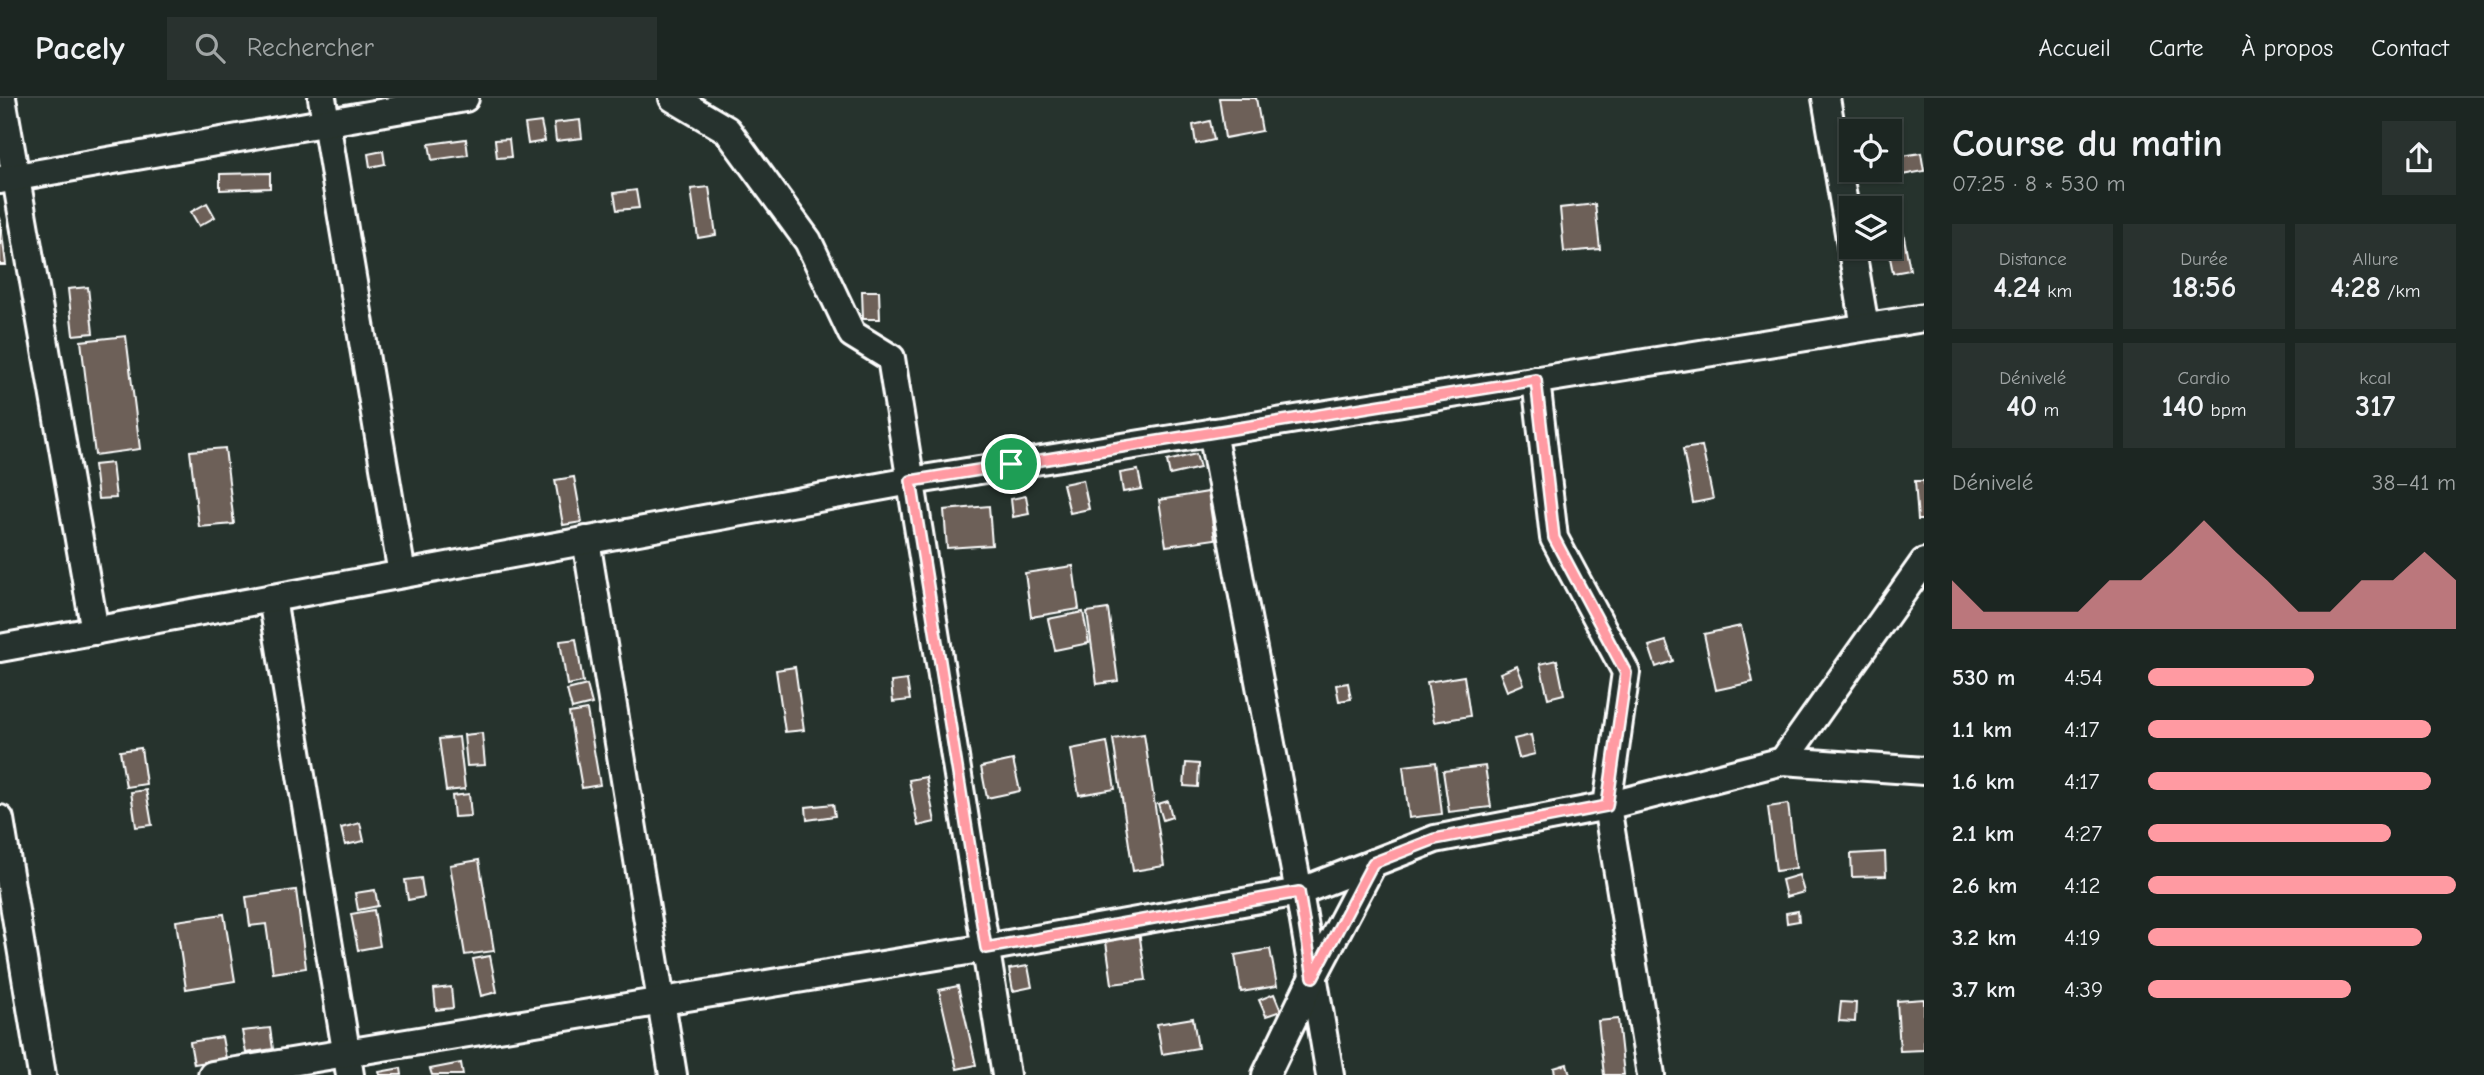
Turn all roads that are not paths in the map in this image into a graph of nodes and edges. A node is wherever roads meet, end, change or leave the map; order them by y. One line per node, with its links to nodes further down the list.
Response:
1 (2, 98): 6 (street)
2 (465, 98): 5 (street)
3 (673, 98): 11 (street)
4 (1826, 98): 8 (street)
5 (325, 110): 6 (street); 14 (street)
6 (8, 179): 16 (street)
7 (1924, 318): 8 (street)
8 (1864, 327): 9 (street)
9 (1536, 380): 10 (street); 20 (street)
10 (1212, 432): 11 (street); 23 (street)
11 (911, 481): 12 (street); 24 (street)
12 (586, 540): 14 (street); 26 (street)
13 (1924, 562): 18 (street)
14 (402, 574): 15 (street)
15 (272, 598): 16 (street); 27 (street)
16 (95, 631): 17 (street)
17 (0, 648)
18 (1783, 761): 19 (street); 20 (street)
19 (1924, 771)
20 (1607, 806): 22 (street); 34 (street)
21 (0, 820): 28 (street)
22 (1373, 863): 23 (street); 25 (street)
23 (1299, 892): 24 (street); 25 (street)
24 (986, 948): 26 (street); 31 (street)
25 (1313, 977): 32 (street); 33 (street)
26 (661, 1001): 27 (street); 30 (street)
27 (348, 1064): 29 (street)
28 (42, 1075)
29 (212, 1075)
30 (673, 1075)
31 (1006, 1075)
32 (1266, 1075)
33 (1330, 1075)
34 (1651, 1075)

